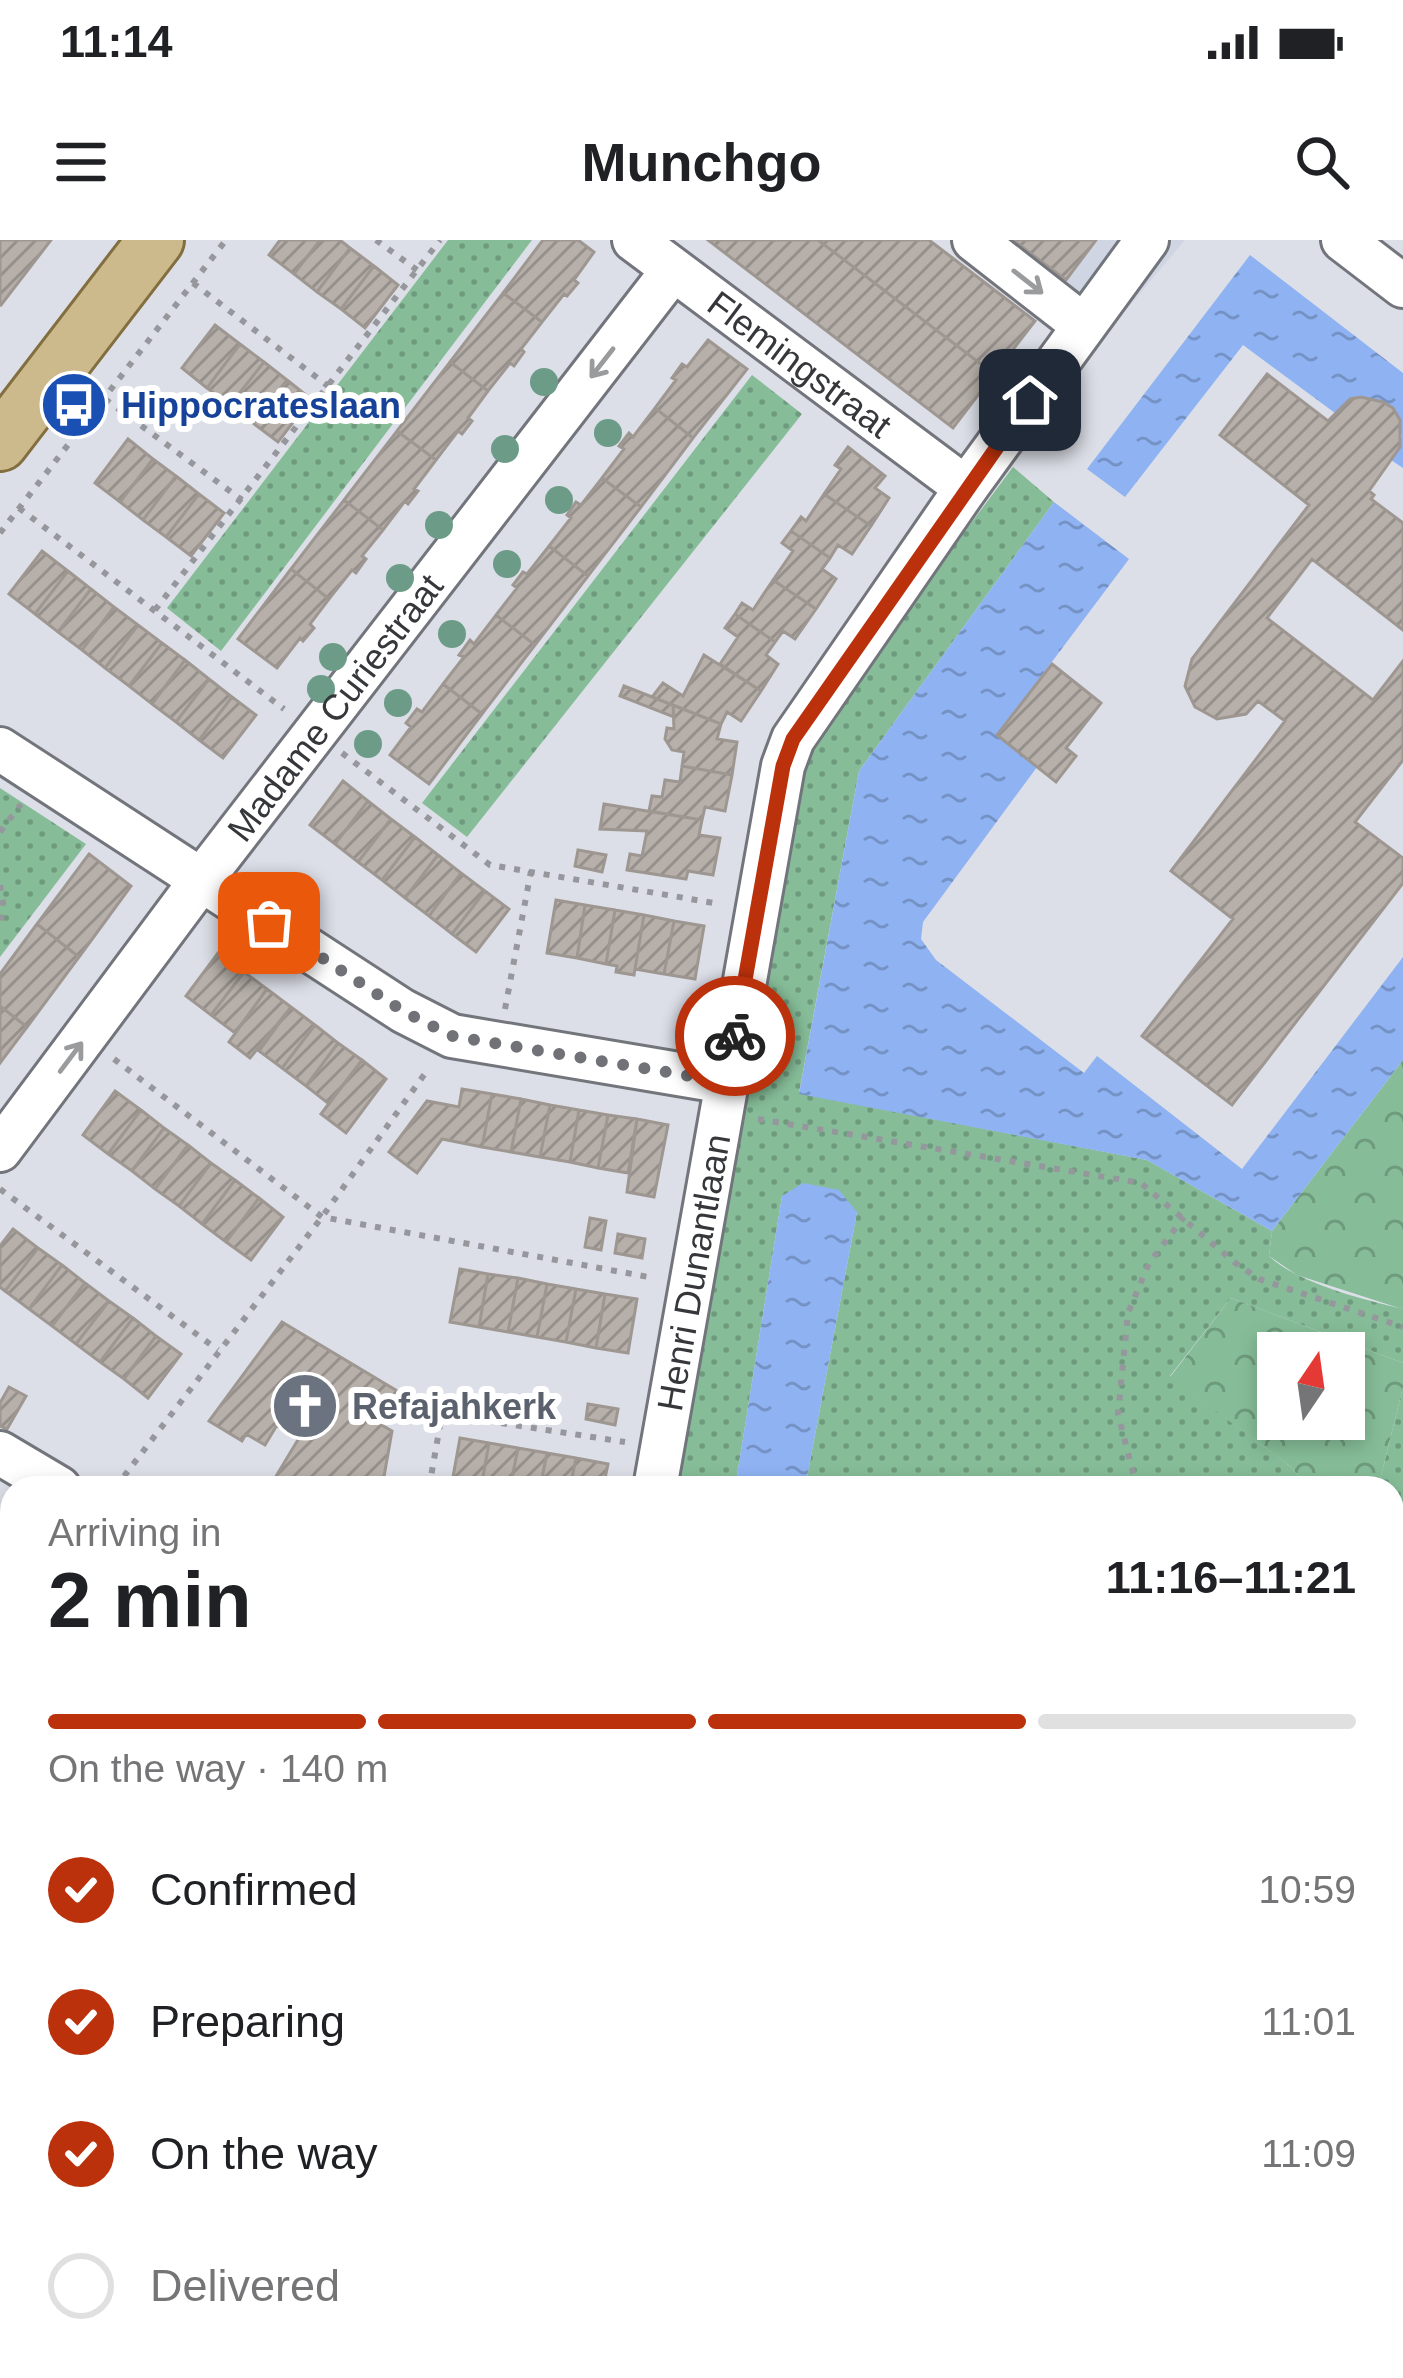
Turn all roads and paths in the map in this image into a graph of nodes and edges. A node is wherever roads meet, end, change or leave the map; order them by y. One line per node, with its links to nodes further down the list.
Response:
1 (156, 240): 16 (main road)
2 (226, 240): 11 (path)
3 (376, 240): 9 (path)
4 (440, 240): 9 (path)
5 (634, 240): 10 (street, Flemingstraat)
6 (974, 240): 13 (street, one-way to 13)
7 (1147, 240): 13 (street, Henri Dunantlaan)
8 (1343, 240): 12 (street)
9 (417, 270): 14 (path)
10 (673, 270): 17 (street, Flemingstraat); 22 (street, Madame Curiestraat, one-way to 22)
11 (193, 283): 14 (path); 15 (path)
12 (1403, 286)
13 (1083, 325): 17 (street, Henri Dunantlaan)
14 (329, 387): 18 (path)
15 (105, 399): 18 (path); 19 (path)
16 (0, 443)
17 (966, 488): 27 (street, Henri Dunantlaan)
18 (242, 500): 21 (path)
19 (20, 508): 20 (path); 21 (path)
20 (0, 533)
21 (155, 610): 22 (path)
22 (316, 734): 24 (path); 25 (street, Madame Curiestraat)
23 (0, 749): 25 (street)
24 (531, 871): 27 (path); 31 (path)
25 (202, 879): 29 (street); 30 (street, Madame Curiestraat)
26 (0, 885): 28 (path)
27 (759, 910): 32 (street, Henri Dunantlaan)
28 (0, 929)
29 (452, 1036): 31 (street); 35 (path)
30 (86, 1037): 33 (street, Madame Curiestraat, one-way to 30); 35 (path)
31 (498, 1043): 32 (street)
32 (724, 1097): 36 (path); 37 (street, Henri Dunantlaan)
33 (0, 1150)
34 (0, 1189): 39 (path)
35 (322, 1217): 37 (path); 39 (path)
36 (1184, 1217): 38 (path); 45 (path)
37 (693, 1285): 41 (street, Henri Dunantlaan)
38 (1403, 1327)
39 (218, 1351): 43 (path)
40 (0, 1453): 42 (street)
41 (659, 1468): 44 (path)
42 (39, 1476)
43 (125, 1476)
44 (431, 1476)
45 (1134, 1476)

